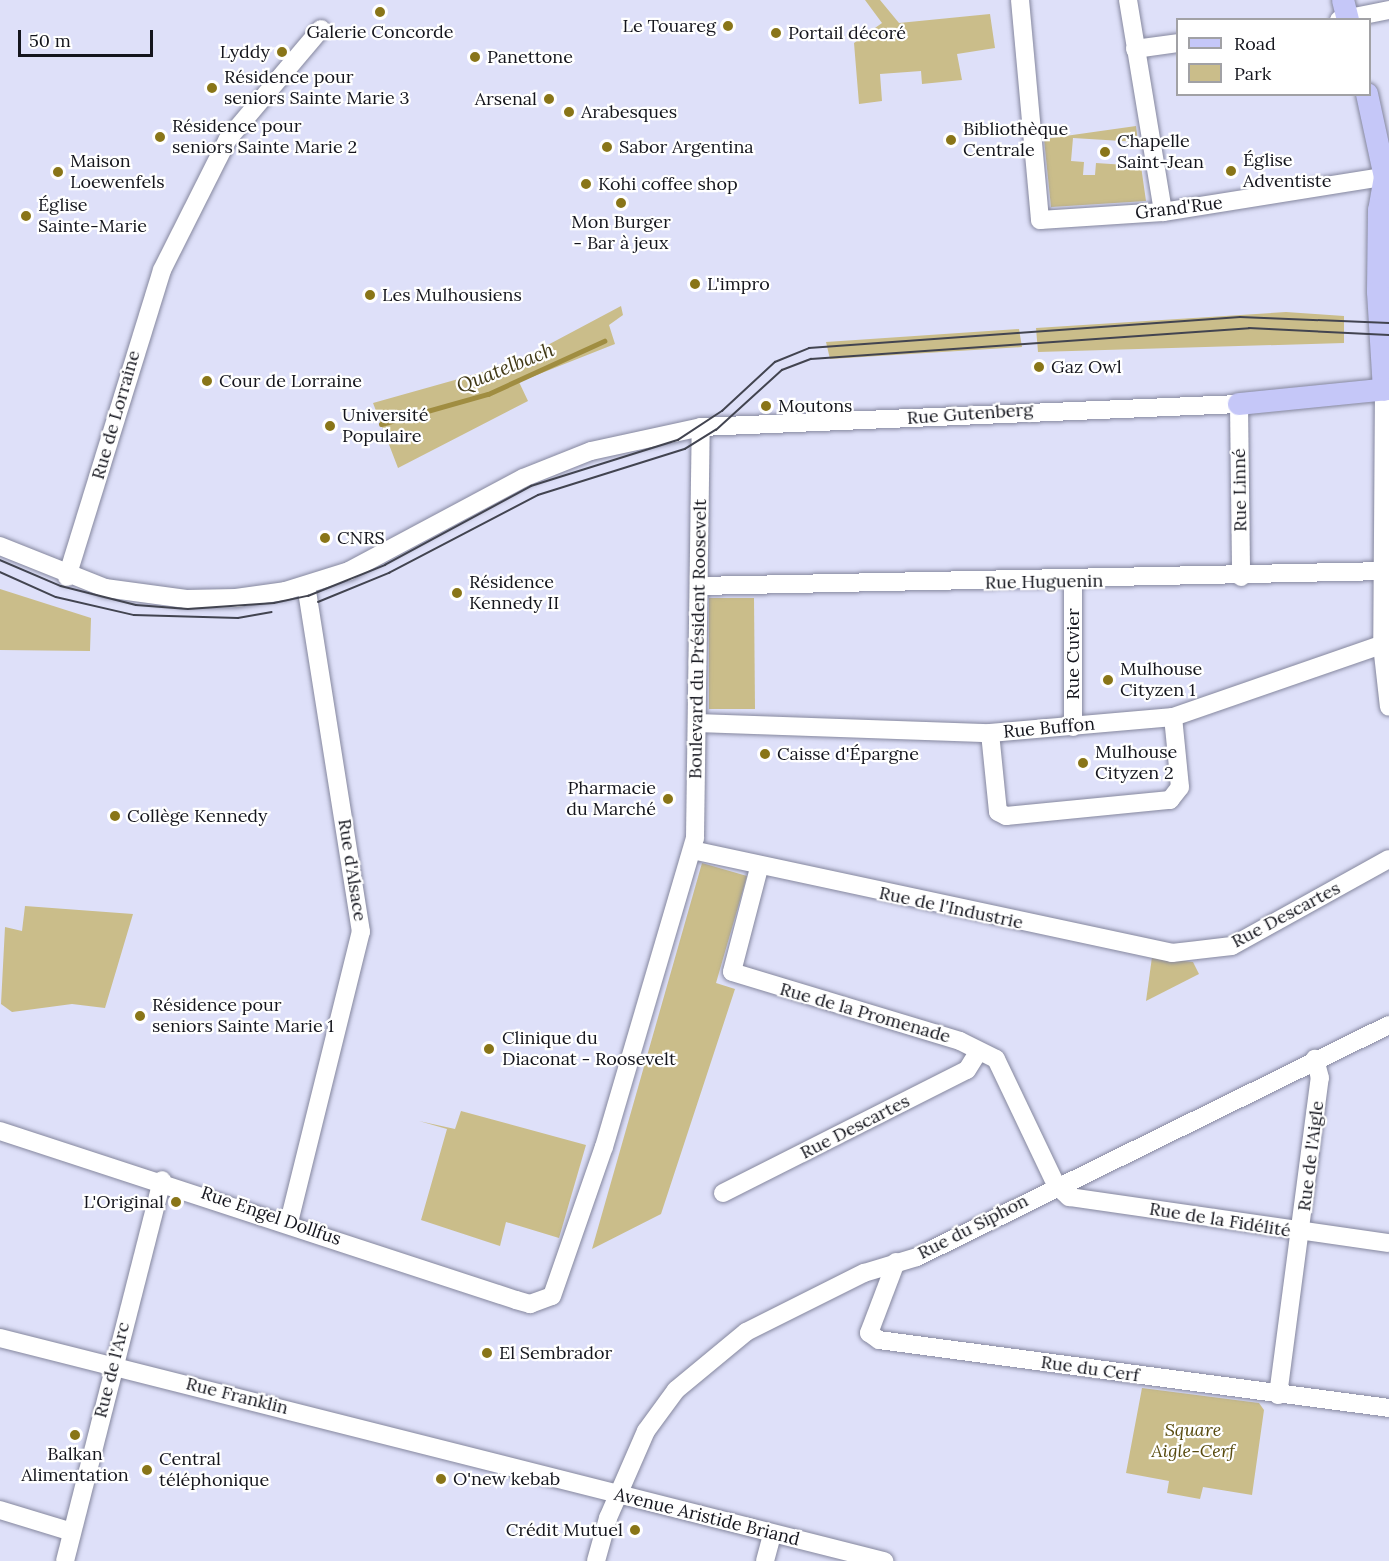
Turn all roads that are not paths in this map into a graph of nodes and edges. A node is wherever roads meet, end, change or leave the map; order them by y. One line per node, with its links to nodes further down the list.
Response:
1 (1020, 0): 10 (street, Grand'Rue)
2 (1128, 0): 7 (street)
3 (1389, 10): 4 (street)
4 (1344, 14)
5 (321, 29): 16 (street, Rue de Lorraine)
6 (1176, 43): 7 (street)
7 (1136, 49): 10 (street)
8 (1368, 96): 9 (main road)
9 (1388, 178): 10 (street, Grand'Rue); 11 (main road)
10 (1163, 212)
11 (1388, 388): 12 (main road); 15 (street)
12 (1239, 404): 13 (street, Rue Gutenberg); 17 (street, Rue Linné)
13 (701, 427): 19 (street, Rue Gutenberg); 20 (street, Boulevard du Président Roosevelt)
14 (0, 546): 16 (street, Rue Gutenberg)
15 (1386, 571): 17 (street, Rue Huguenin); 21 (street)
16 (67, 577): 19 (street, Rue Gutenberg)
17 (1241, 577): 18 (street, Rue Huguenin)
18 (1073, 582): 20 (street, Rue Huguenin); 25 (street, Rue Cuvier)
19 (306, 585): 38 (street, Rue d'Alsace)
20 (699, 586): 24 (street, Boulevard du Président Roosevelt)
21 (1386, 644): 22 (street); 23 (street, Rue Buffon)
22 (1389, 707)
23 (1173, 717): 25 (street, Rue Buffon); 26 (street)
24 (697, 723): 26 (street, Rue Buffon); 27 (street, Boulevard du Président Roosevelt)
25 (1073, 727): 26 (street, Rue Buffon)
26 (990, 733)
27 (692, 850): 29 (street); 42 (street, Boulevard du Président Roosevelt)
28 (1389, 859): 30 (street, Rue Descartes)
29 (759, 868): 30 (street, Rue de l'Industrie); 32 (street, Rue de la Promenade)
30 (1143, 948)
31 (1389, 1025): 33 (street, Rue du Siphon)
32 (979, 1051): 36 (street, Rue de la Promenade); 37 (street, Rue Descartes)
33 (1315, 1059): 36 (street, Rue du Siphon); 39 (street, Rue de l'Aigle)
34 (0, 1131): 35 (street, Rue Engel Dollfus)
35 (162, 1180): 38 (street, Rue Engel Dollfus); 44 (street, Rue de l'Arc)
36 (1056, 1185): 39 (street, Rue de la Fidélité); 41 (street, Rue du Siphon)
37 (723, 1193)
38 (289, 1222): 42 (street, Rue Engel Dollfus)
39 (1302, 1232): 40 (street, Rue de la Fidélité); 45 (street, Rue de l'Aigle)
40 (1389, 1243)
41 (896, 1262): 45 (street, Rue du Cerf); 48 (street, Rue du Siphon)
42 (542, 1303)
43 (0, 1338): 44 (street, Rue Franklin)
44 (113, 1366): 47 (street, Rue Franklin); 50 (street, Rue de l'Arc)
45 (1278, 1395): 46 (street, Rue du Cerf)
46 (1389, 1408)
47 (504, 1464): 48 (street, Avenue Aristide Briand)
48 (610, 1493): 51 (street, Avenue Aristide Briand); 53 (street, Rue du Siphon)
49 (0, 1510): 50 (street)
50 (72, 1532): 52 (street, Rue de l'Arc)
51 (772, 1535): 54 (street); 55 (street, Avenue Aristide Briand)
52 (65, 1561)
53 (596, 1561)
54 (765, 1561)
55 (884, 1561)

